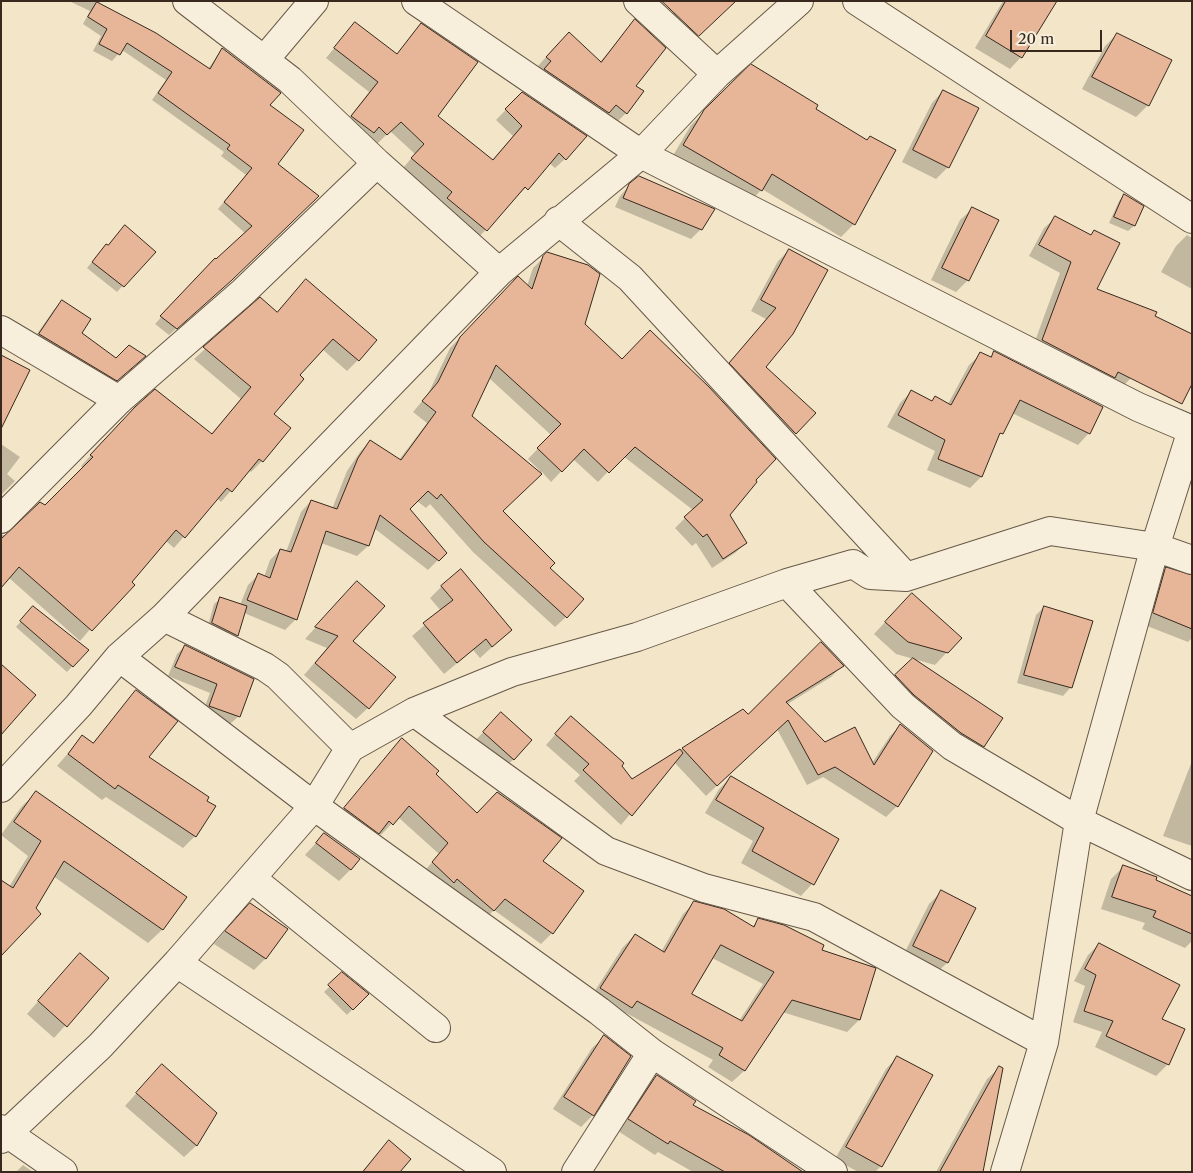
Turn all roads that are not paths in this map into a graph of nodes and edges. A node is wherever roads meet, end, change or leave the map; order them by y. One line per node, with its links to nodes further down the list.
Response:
1 (188, 1): 7 (street)
2 (314, 1): 7 (street)
3 (416, 1): 9 (street)
4 (638, 1): 8 (street)
5 (799, 1): 8 (street)
6 (857, 1): 11 (street)
7 (265, 59): 10 (street)
8 (717, 74): 9 (street)
9 (641, 154): 12 (street); 16 (street)
10 (377, 163): 13 (street); 15 (street)
11 (1192, 219)
12 (558, 221): 13 (street); 20 (street)
13 (499, 272): 22 (street)
14 (1, 330): 15 (street)
15 (119, 400): 17 (street)
16 (1192, 430): 18 (street)
17 (1, 519)
18 (1155, 547): 19 (street); 20 (street); 28 (street)
19 (1192, 560)
20 (906, 577): 21 (street)
21 (787, 583): 24 (street); 28 (street)
22 (164, 617): 23 (street); 25 (street)
23 (119, 657): 26 (street); 27 (street)
24 (414, 712): 25 (street); 33 (street)
25 (350, 748): 27 (street)
26 (6, 776)
27 (314, 806): 30 (street); 34 (street)
28 (1079, 821): 29 (street); 33 (street)
29 (1192, 876)
30 (252, 879): 31 (street); 32 (street)
31 (177, 963): 35 (street); 37 (street)
32 (436, 1028)
33 (1044, 1042): 40 (street)
34 (652, 1053): 38 (street); 39 (street)
35 (3, 1134): 36 (street)
36 (63, 1172)
37 (492, 1172)
38 (576, 1172)
39 (833, 1172)
40 (1005, 1172)

